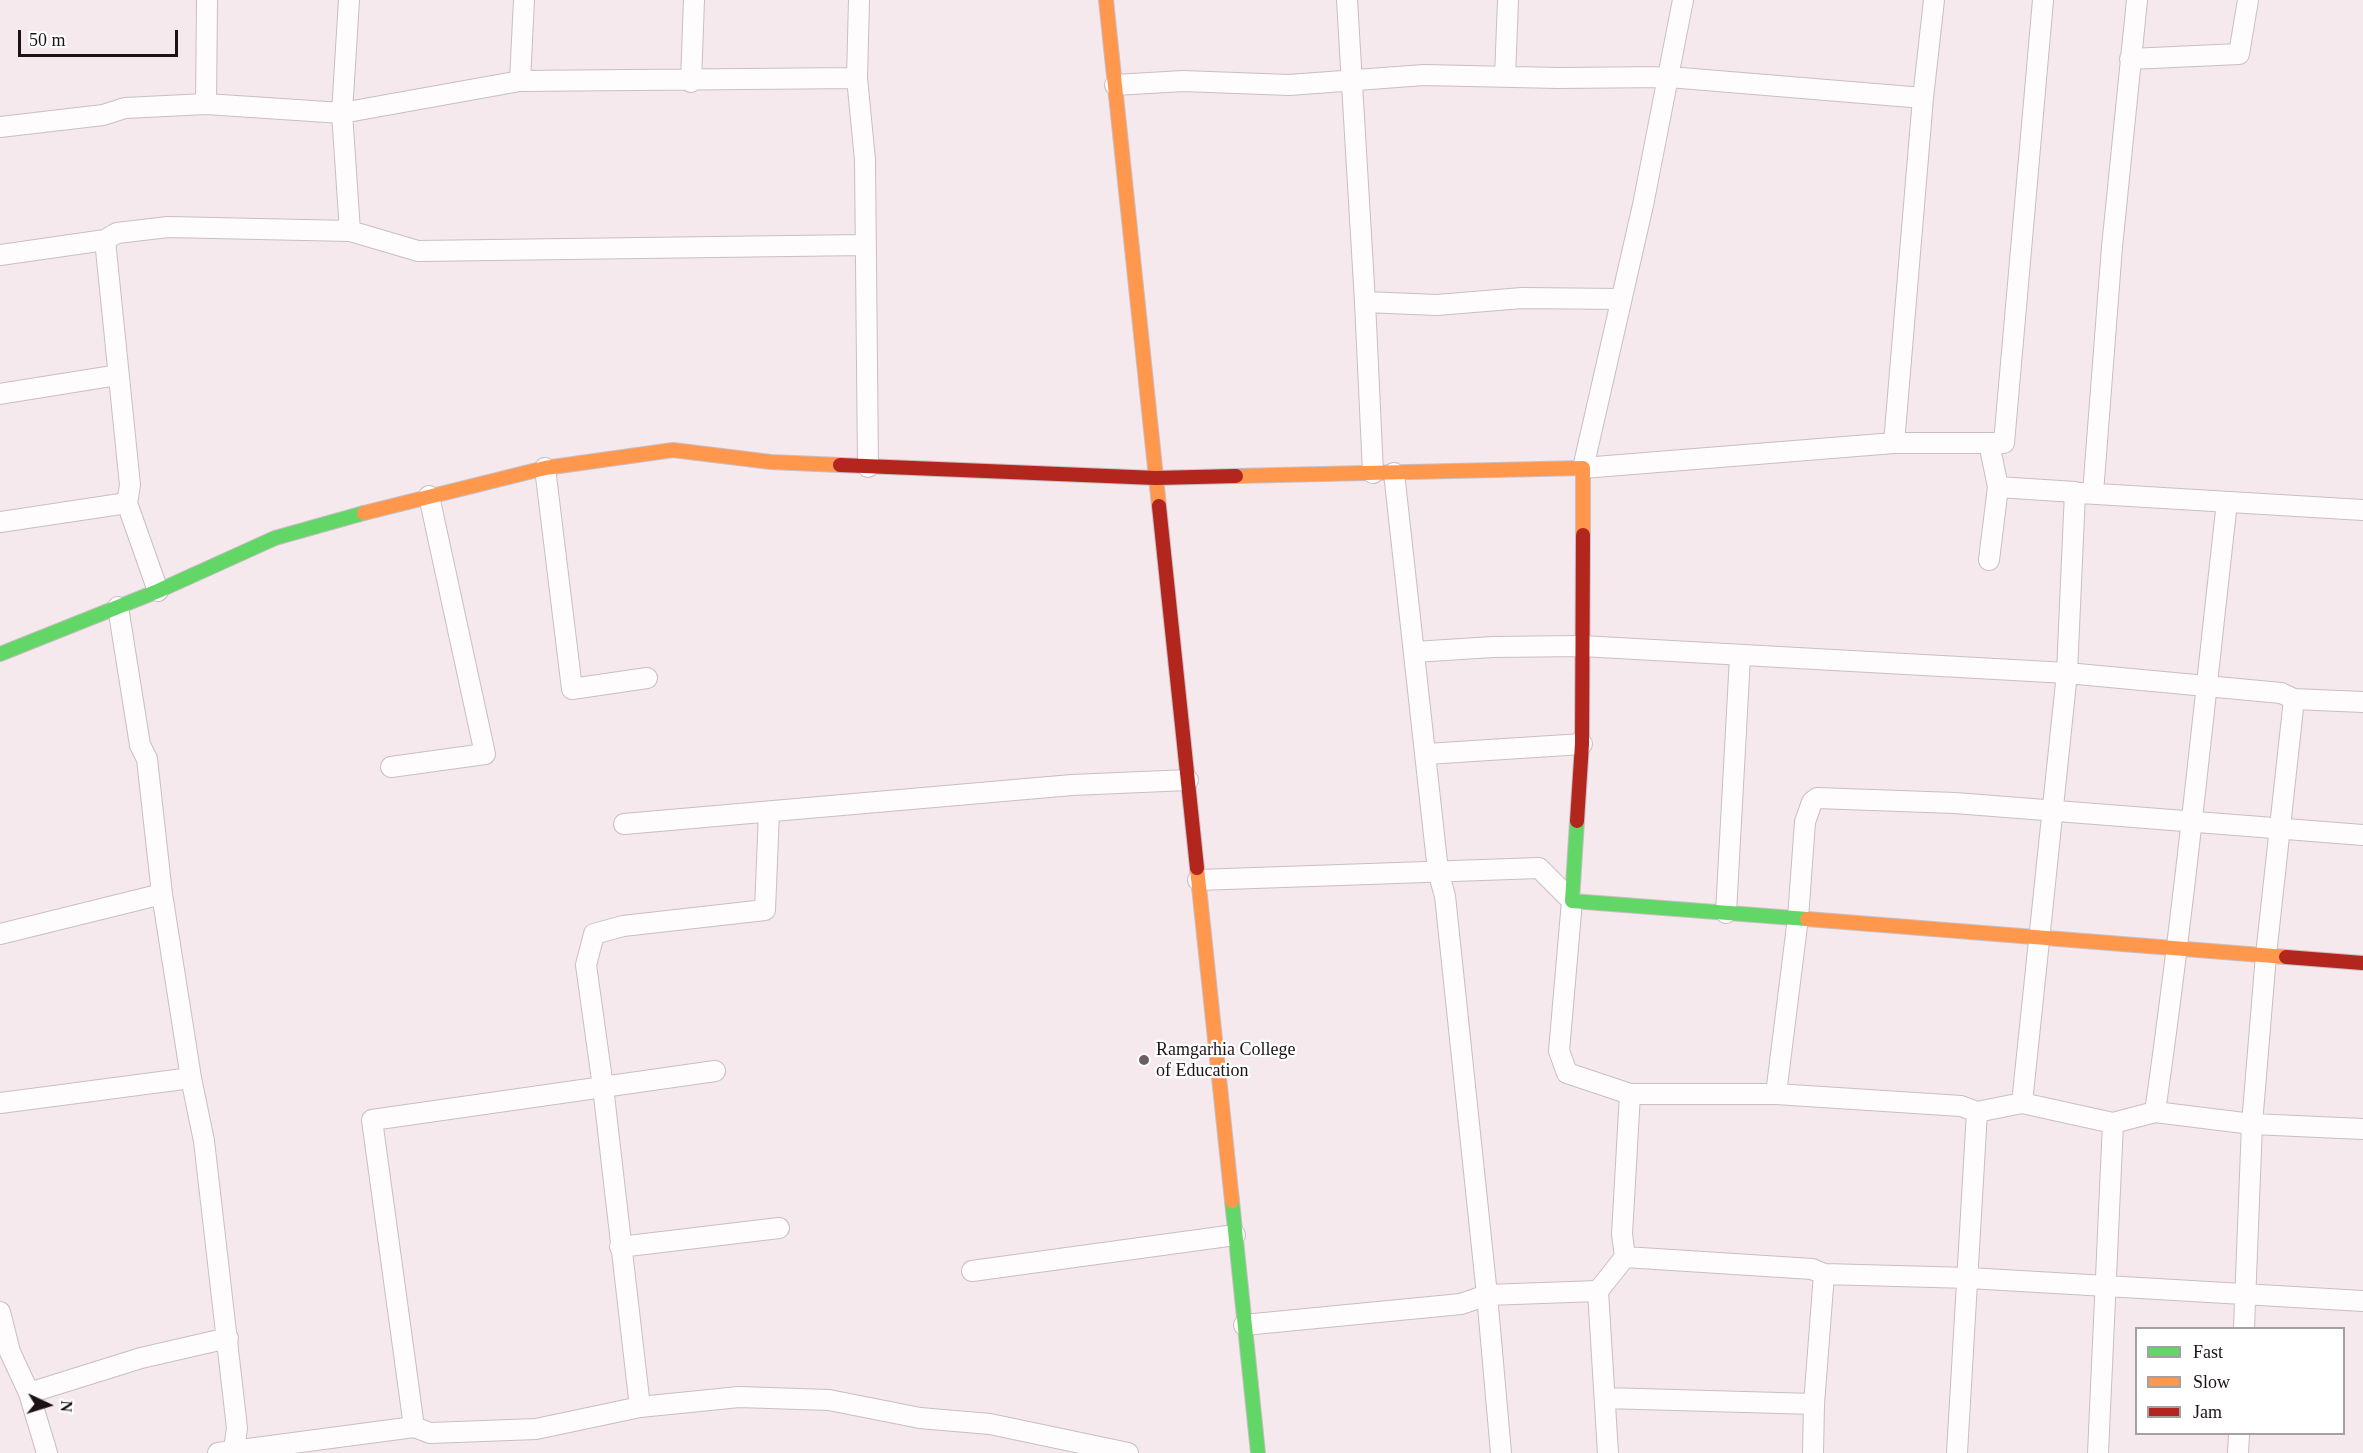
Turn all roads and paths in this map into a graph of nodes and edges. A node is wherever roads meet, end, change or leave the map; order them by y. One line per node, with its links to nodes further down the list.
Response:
1 (207, 0): 23 (street)
2 (349, 0): 24 (street)
3 (524, 0): 19 (street)
4 (694, 0): 20 (street)
5 (859, 0): 17 (street)
6 (1106, 0): 21 (street)
7 (1347, 0): 18 (street)
8 (1508, 0): 15 (street)
9 (1683, 0): 16 (street)
10 (1934, 0): 22 (street)
11 (2043, 0): 35 (street)
12 (2137, 0): 14 (street)
13 (2248, 0): 14 (street)
14 (2130, 59): 43 (street)
15 (1504, 77): 16 (street); 18 (street)
16 (1669, 77): 22 (street); 30 (street)
17 (858, 78): 20 (street); 28 (street)
18 (1351, 80): 21 (street); 31 (street)
19 (520, 81): 20 (street); 24 (street)
20 (691, 82)
21 (1115, 85): 41 (street)
22 (1923, 98): 34 (street)
23 (206, 104): 24 (street); 25 (street)
24 (342, 113): 26 (street)
25 (0, 127)
26 (350, 231): 27 (street); 28 (street)
27 (105, 240): 29 (street); 32 (street)
28 (864, 246): 36 (street)
29 (0, 255)
30 (1620, 299): 31 (street); 38 (street)
31 (1365, 302): 39 (street)
32 (118, 375): 33 (street); 46 (street)
33 (0, 394)
34 (1894, 443): 35 (street); 38 (street)
35 (1989, 443): 42 (street)
36 (868, 467): 37 (street); 41 (street)
37 (545, 468): 44 (street); 57 (street)
38 (1582, 468): 40 (street); 52 (street)
39 (1373, 473): 40 (street); 41 (street)
40 (1394, 473): 53 (street)
41 (1156, 478): 64 (street)
42 (1998, 487): 43 (street); 49 (street)
43 (2084, 493): 45 (street); 56 (street)
44 (429, 496): 50 (street); 63 (street)
45 (2227, 502): 47 (street); 58 (street)
46 (127, 503): 48 (street); 50 (street)
47 (2363, 510)
48 (0, 522)
49 (1989, 560)
50 (158, 591): 51 (street)
51 (118, 607): 54 (street); 73 (street)
52 (1582, 646): 53 (street); 55 (street); 61 (street)
53 (1414, 652): 62 (street)
54 (0, 654)
55 (1740, 657): 56 (street); 75 (street)
56 (2067, 673): 58 (street); 65 (street)
57 (647, 678)
58 (2206, 687): 59 (street); 67 (street)
59 (2294, 699): 60 (street); 69 (street)
60 (2363, 702)
61 (1582, 744): 62 (street); 74 (street)
62 (1427, 754): 71 (street)
63 (391, 768)
64 (1188, 780): 66 (street); 72 (street)
65 (2054, 810): 67 (street); 76 (street); 78 (street)
66 (769, 812): 68 (street); 84 (street)
67 (2190, 821): 69 (street); 79 (street)
68 (624, 824)
69 (2280, 830): 70 (street); 80 (street)
70 (2363, 835)
71 (1438, 871): 72 (street); 74 (street); 104 (street)
72 (1198, 880): 95 (street)
73 (162, 894): 77 (street); 83 (street)
74 (1572, 901): 75 (street); 85 (street)
75 (1726, 913): 76 (street)
76 (1798, 918): 78 (street); 86 (street)
77 (0, 934)
78 (2040, 937): 79 (street); 88 (street)
79 (2179, 947): 80 (street); 90 (street)
80 (2266, 955): 81 (street); 92 (street)
81 (2363, 963)
82 (715, 1071): 84 (street)
83 (191, 1078): 87 (street); 109 (street)
84 (603, 1087): 96 (street); 115 (street)
85 (1630, 1094): 86 (street); 97 (street)
86 (1776, 1094): 89 (street)
87 (0, 1103)
88 (2022, 1103): 89 (street); 91 (street)
89 (1977, 1112): 100 (street)
90 (2155, 1112): 91 (street); 92 (street)
91 (2113, 1123): 101 (street)
92 (2253, 1124): 93 (street); 103 (street)
93 (2363, 1129)
94 (779, 1228): 96 (street)
95 (1235, 1235): 98 (street); 107 (street)
96 (620, 1246): 114 (street)
97 (1625, 1257): 99 (street); 102 (street)
98 (972, 1271)
99 (1824, 1274): 100 (street); 113 (street)
100 (1969, 1278): 101 (street); 124 (street)
101 (2107, 1286): 103 (street); 125 (street)
102 (1598, 1292): 104 (street); 112 (street)
103 (2246, 1294): 105 (street); 108 (street)
104 (1487, 1295): 107 (street); 121 (street)
105 (2363, 1301)
106 (0, 1312): 110 (street)
107 (1245, 1325): 120 (street)
108 (2244, 1327)
109 (228, 1338): 111 (street); 117 (street)
110 (5, 1355): 111 (street)
111 (29, 1393): 118 (street)
112 (1605, 1398): 113 (street); 122 (street)
113 (1814, 1404): 123 (street)
114 (639, 1407): 115 (street); 119 (street)
115 (414, 1427): 117 (street)
116 (2239, 1435): 126 (street)
117 (226, 1451)
118 (47, 1453)
119 (1128, 1453)
120 (1258, 1453)
121 (1501, 1453)
122 (1608, 1453)
123 (1814, 1453)
124 (1957, 1453)
125 (2098, 1453)
126 (2238, 1453)

